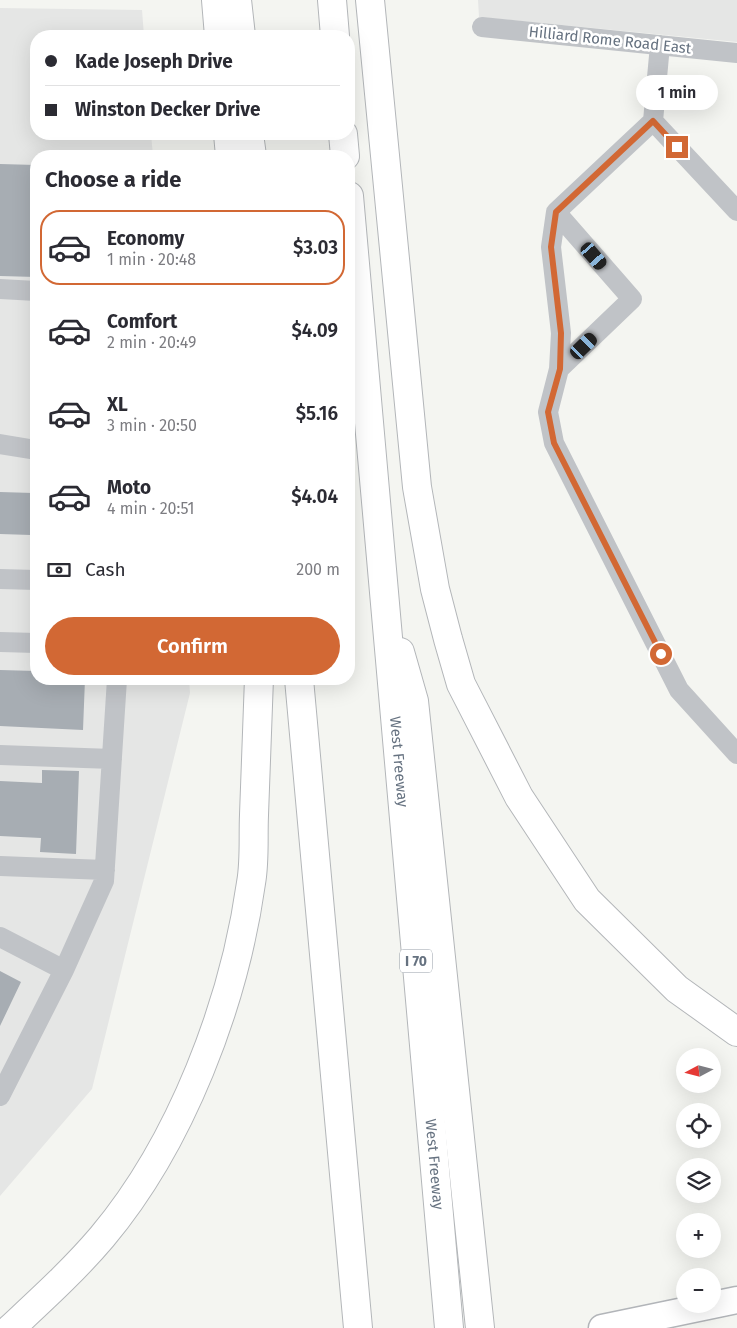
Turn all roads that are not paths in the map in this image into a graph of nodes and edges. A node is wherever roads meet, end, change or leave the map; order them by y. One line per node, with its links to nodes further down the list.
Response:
1 (216, 0): 6 (highway)
2 (237, 0): 7 (highway)
3 (332, 0): 8 (highway)
4 (370, 0): 35 (highway)
5 (482, 27): 9 (street, Hilliard Rome Road East)
6 (218, 30)
7 (240, 30)
8 (334, 30)
9 (660, 45): 10 (street, Hilliard Rome Road East); 11 (street)
10 (737, 53)
11 (653, 121): 12 (street); 13 (street)
12 (737, 211)
13 (556, 212): 17 (street); 17 (street)
14 (355, 266): 22 (highway, West Freeway / I 70)
15 (0, 289): 16 (street)
16 (30, 291)
17 (560, 369): 28 (street)
18 (0, 444): 19 (street)
19 (30, 449)
20 (0, 579): 21 (street)
21 (30, 580)
22 (383, 595): 42 (highway, West Freeway / I 70); 43 (highway)
23 (0, 642): 24 (street)
24 (30, 643)
25 (116, 685): 30 (street)
26 (259, 685): 39 (highway)
27 (299, 685): 37 (highway)
28 (737, 754)
29 (0, 755): 30 (street)
30 (112, 759): 32 (street)
31 (0, 866): 32 (street)
32 (105, 870): 34 (street)
33 (0, 937): 34 (street)
34 (64, 970): 36 (street)
35 (737, 1032)
36 (0, 1096)
37 (347, 1203): 40 (highway); 41 (highway)
38 (737, 1300): 44 (main road)
39 (11, 1328)
40 (346, 1328)
41 (358, 1328)
42 (449, 1328)
43 (480, 1328)
44 (602, 1328)

